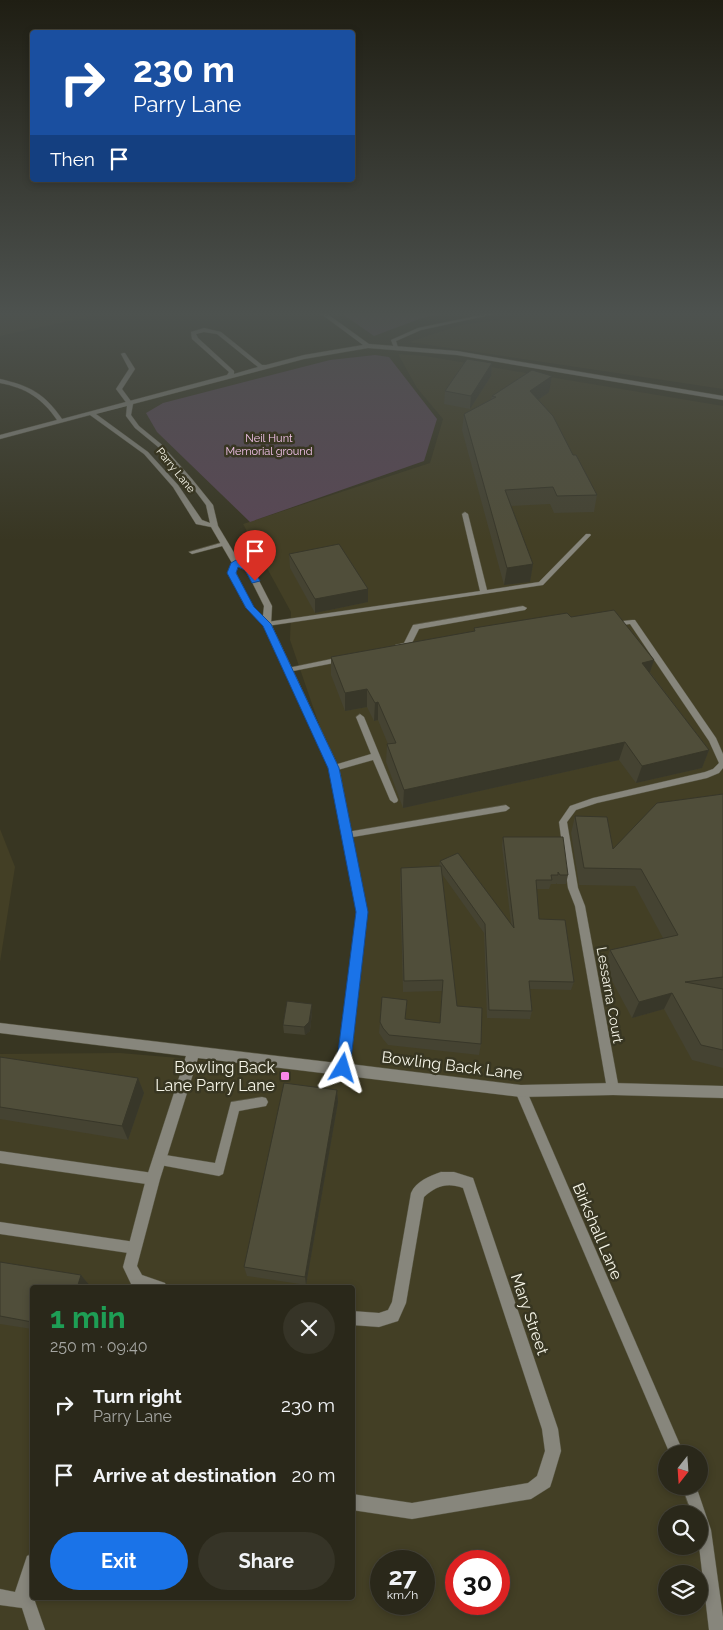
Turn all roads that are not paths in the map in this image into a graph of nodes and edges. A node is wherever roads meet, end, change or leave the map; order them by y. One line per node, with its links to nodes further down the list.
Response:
1 (27, 389): 8 (street)
2 (119, 389): 6 (lane)
3 (185, 389): 6 (street)
4 (670, 389): 5 (street)
5 (723, 398)
6 (130, 404): 7 (street); 11 (street, Parry Lane)
7 (91, 413): 8 (street); 11 (street, Parry Lane)
8 (60, 420): 9 (street)
9 (0, 437)
10 (465, 514): 16 (lane)
11 (214, 526): 13 (street, Parry Lane)
12 (588, 535): 16 (lane)
13 (224, 544): 14 (lane); 15 (street, Parry Lane)
14 (192, 552)
15 (236, 563): 18 (street, Parry Lane); 18 (street, Parry Lane)
16 (484, 593): 18 (lane)
17 (523, 608): 20 (lane)
18 (267, 624): 22 (street, Parry Lane)
19 (606, 624): 32 (lane, Lessarna Court)
20 (387, 649)
21 (348, 658): 22 (lane)
22 (288, 670): 25 (street, Parry Lane)
23 (360, 717): 24 (lane)
24 (376, 756): 25 (lane); 26 (lane)
25 (334, 768): 28 (street, Parry Lane)
26 (394, 800)
27 (506, 808): 28 (lane)
28 (347, 835): 31 (street, Parry Lane)
29 (0, 1028): 30 (street, Bowling Back Lane)
30 (194, 1050): 31 (street, Bowling Back Lane); 37 (street)
31 (343, 1068): 33 (street, Bowling Back Lane)
32 (613, 1089): 33 (street, Bowling Back Lane); 34 (street, Bowling Back Lane)
33 (521, 1091): 43 (lane, Birkshall Lane)
34 (723, 1092)
35 (262, 1102): 37 (lane)
36 (0, 1157): 38 (lane)
37 (159, 1160): 38 (street)
38 (153, 1179): 40 (street)
39 (0, 1228): 40 (lane)
40 (135, 1248): 41 (street)
41 (150, 1285)
42 (355, 1318): 44 (street, Mary Street)
43 (673, 1445)
44 (355, 1502)
45 (707, 1555): 50 (lane)
46 (30, 1567): 47 (lane)
47 (23, 1590): 48 (lane); 49 (lane)
48 (0, 1598)
49 (36, 1630)
50 (717, 1630)

